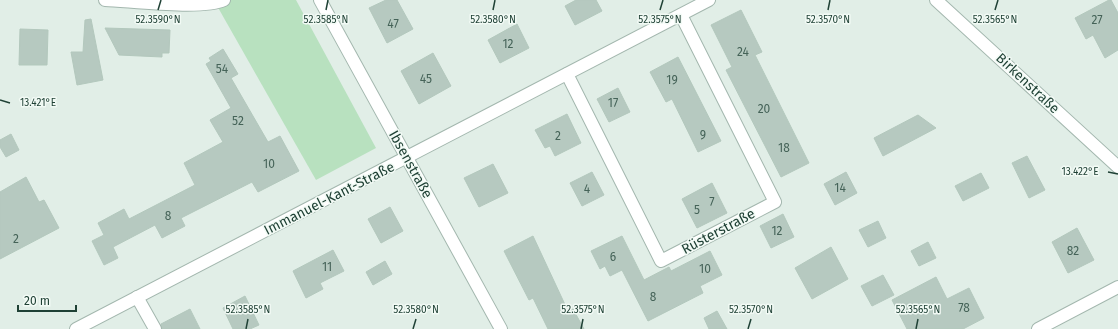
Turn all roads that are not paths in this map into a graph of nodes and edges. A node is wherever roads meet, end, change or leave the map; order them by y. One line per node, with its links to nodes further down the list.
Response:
1 (105, 0): 2 (street)
2 (224, 0)
3 (320, 0): 8 (street, Ibsenstraße)
4 (709, 0): 6 (street, Immanuel-Kant-Straße)
5 (936, 0): 9 (street, Birkenstraße)
6 (681, 15): 7 (street, Immanuel-Kant-Straße); 7 (street, Rüsterstraße)
7 (567, 74): 8 (street, Immanuel-Kant-Straße)
8 (408, 157): 11 (street, Immanuel-Kant-Straße); 14 (street, Ibsenstraße)
9 (1118, 167)
10 (1118, 286): 15 (street)
11 (138, 297): 12 (street, Immanuel-Kant-Straße); 13 (street)
12 (76, 329)
13 (155, 329)
14 (501, 329)
15 (1038, 329)

